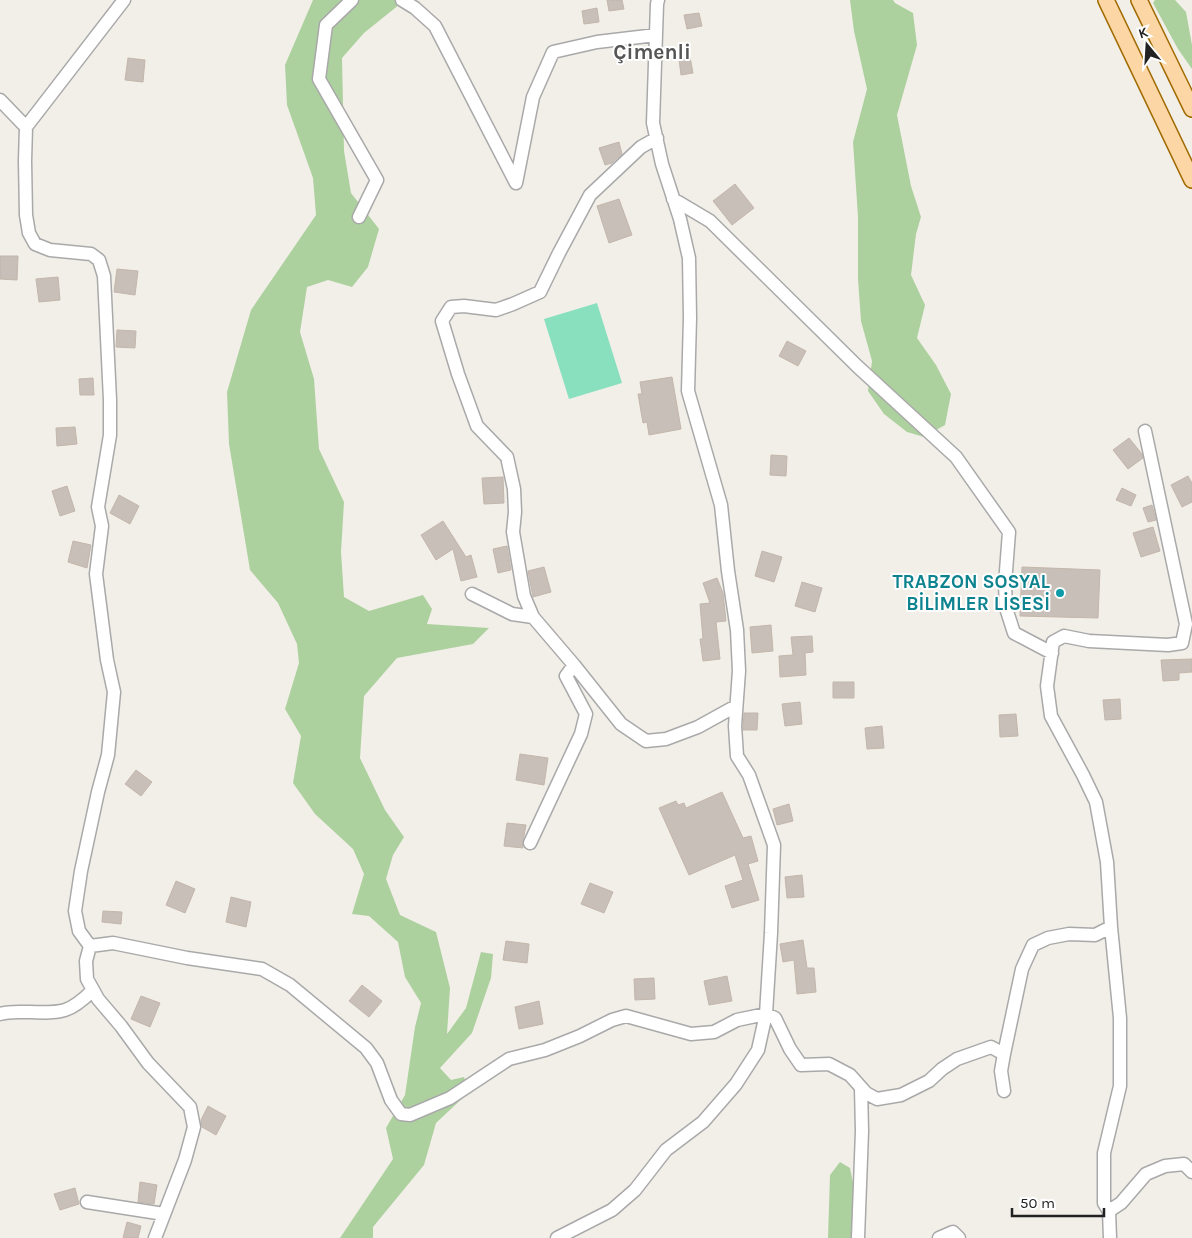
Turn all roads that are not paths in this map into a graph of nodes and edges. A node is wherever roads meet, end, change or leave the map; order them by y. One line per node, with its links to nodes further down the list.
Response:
1 (124, 0): 10 (street)
2 (352, 0): 14 (street)
3 (402, 0): 7 (street)
4 (658, 0): 7 (street)
5 (1106, 0): 12 (main road)
6 (1140, 0): 9 (main road)
7 (656, 35): 11 (street)
8 (0, 100): 10 (street)
9 (1192, 108)
10 (26, 127): 23 (street)
11 (656, 138): 13 (street); 17 (street)
12 (1192, 180)
13 (673, 199): 18 (street); 20 (street)
14 (359, 217)
15 (1145, 431): 18 (street)
16 (472, 594): 17 (street)
17 (532, 617): 19 (street)
18 (1052, 653): 22 (street)
19 (574, 665): 20 (street); 21 (street)
20 (736, 706): 26 (street)
21 (530, 843)
22 (1111, 927): 27 (street); 32 (street)
23 (90, 946): 24 (street); 26 (street)
24 (93, 990): 25 (street); 33 (street)
25 (0, 1014)
26 (766, 1014): 28 (street); 35 (street)
27 (1004, 1054): 28 (street); 29 (street)
28 (861, 1088): 36 (street)
29 (1004, 1091)
30 (1192, 1172): 32 (street)
31 (87, 1202): 33 (street)
32 (1109, 1210): 39 (street)
33 (164, 1214): 34 (street)
34 (155, 1238)
35 (557, 1238)
36 (858, 1238)
37 (939, 1238): 38 (street)
38 (959, 1238)
39 (1110, 1238)

